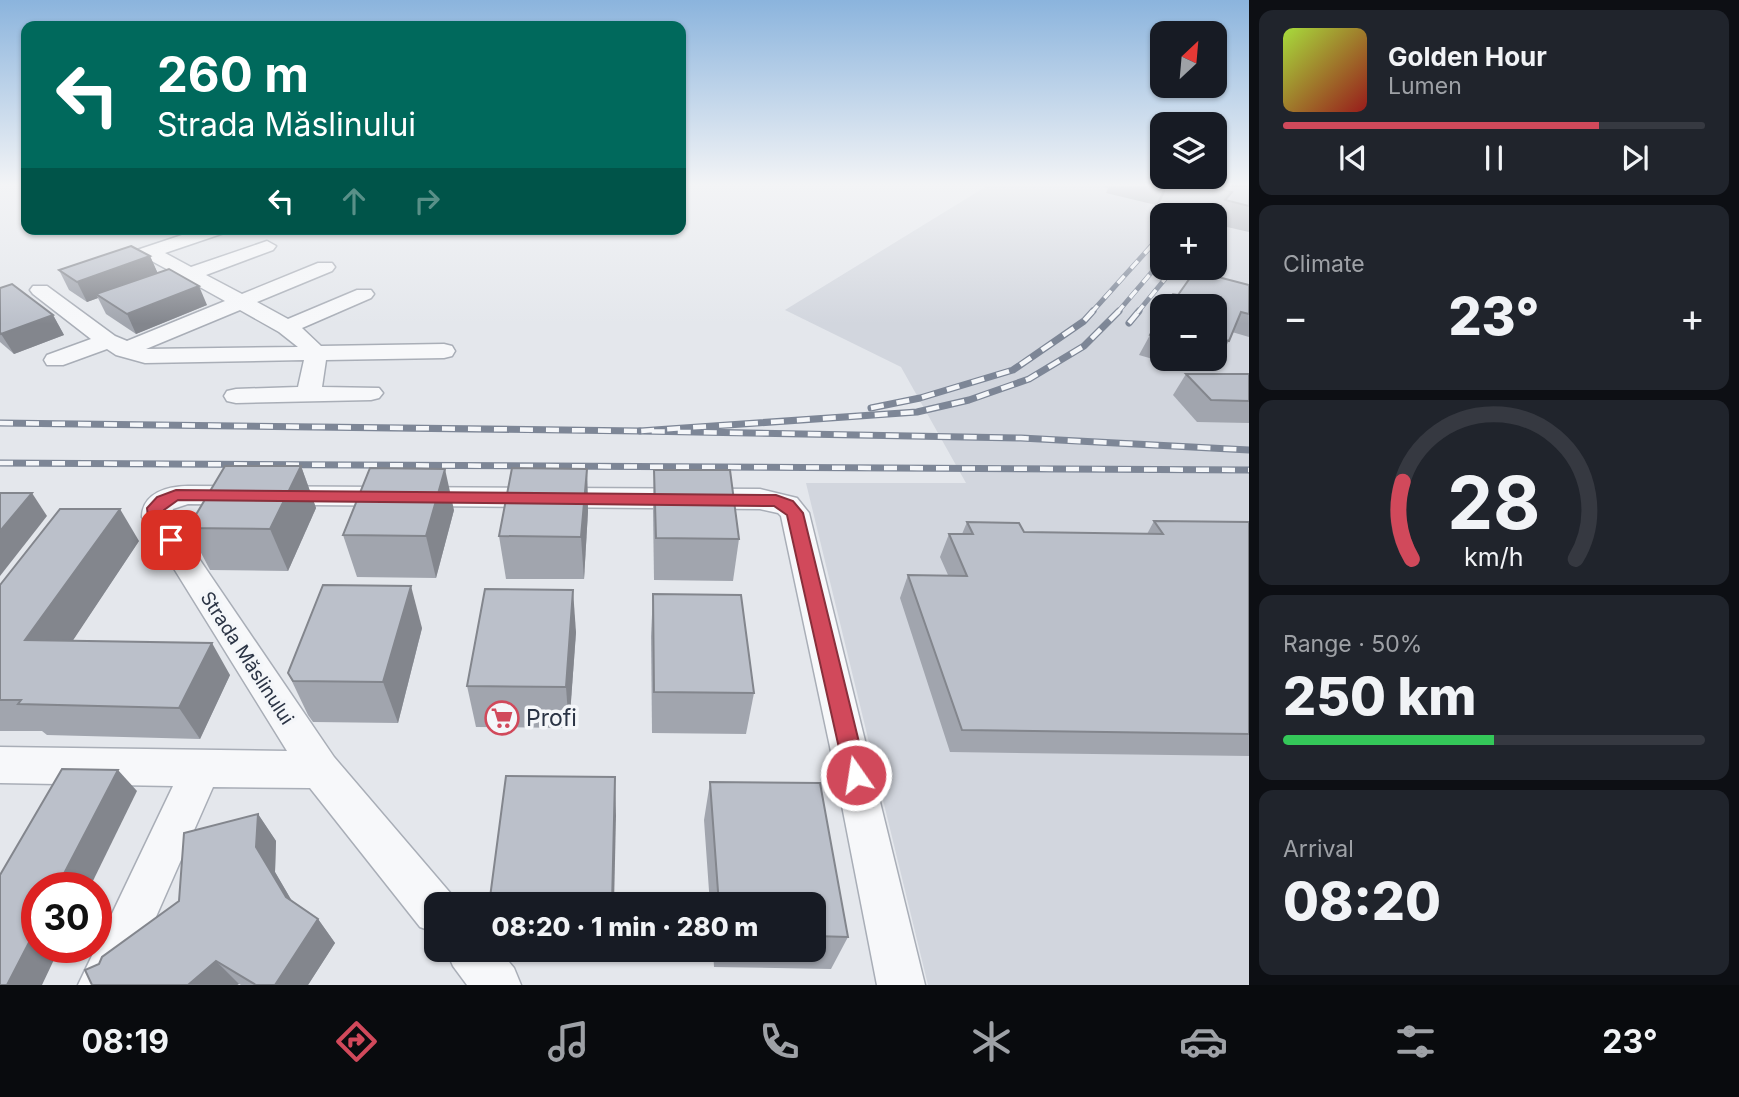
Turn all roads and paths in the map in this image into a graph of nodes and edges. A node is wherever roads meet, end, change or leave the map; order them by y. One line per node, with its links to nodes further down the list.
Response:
1 (200, 235): 3 (street)
2 (267, 246): 6 (street)
3 (150, 252): 4 (street); 6 (street)
4 (126, 261)
5 (324, 267): 10 (street)
6 (189, 274): 8 (street); 10 (street)
7 (64, 282): 12 (street)
8 (164, 284)
9 (364, 294): 13 (street)
10 (239, 301): 13 (street); 14 (street)
11 (100, 306): 12 (street)
12 (74, 316): 14 (street)
13 (287, 327): 16 (street)
14 (116, 346): 16 (street); 17 (street)
15 (444, 351): 16 (street)
16 (316, 354): 19 (street)
17 (55, 360)
18 (371, 393): 19 (street)
19 (309, 395): 20 (street)
20 (236, 396)
21 (0, 765): 22 (street)
22 (201, 770): 23 (street); 26 (street)
23 (320, 770): 24 (street, Strada Măslinului); 28 (street, Strada Măslinului)
24 (424, 896)
25 (478, 962): 27 (street)
26 (102, 985)
27 (497, 985)
28 (901, 985)

